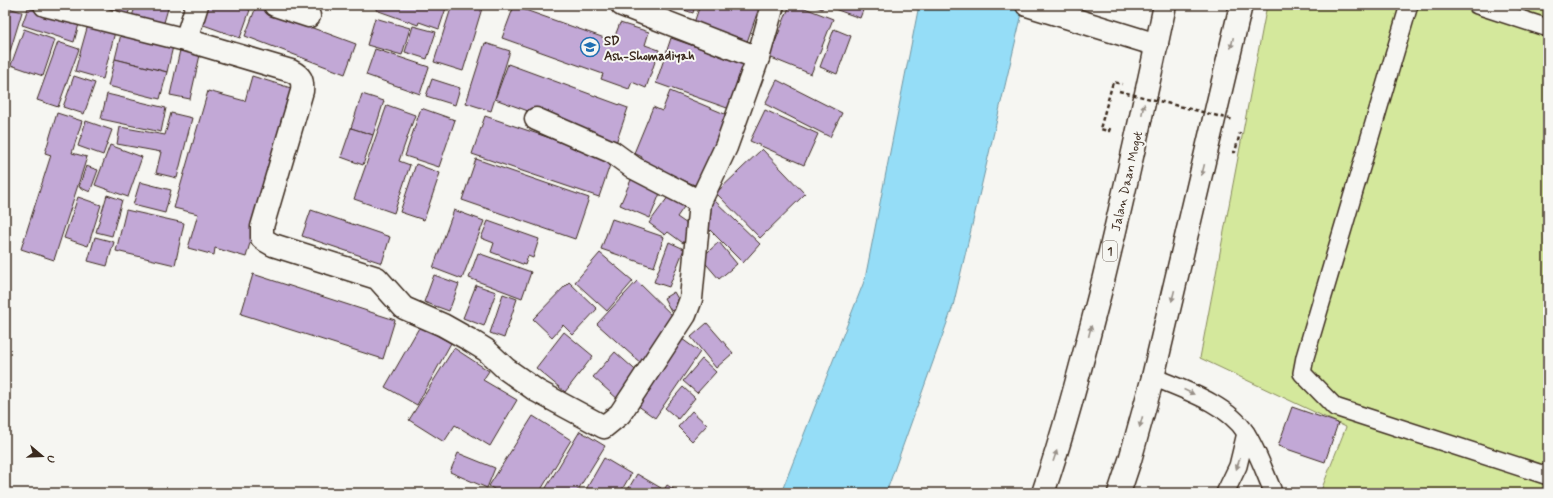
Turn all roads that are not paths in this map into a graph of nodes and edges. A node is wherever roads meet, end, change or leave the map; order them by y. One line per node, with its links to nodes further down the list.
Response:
1 (45, 5): 13 (main road)
2 (197, 5): 13 (main road)
3 (275, 5): 11 (main road)
4 (622, 5): 15 (main road)
5 (773, 5): 15 (main road)
6 (1027, 5): 14 (main road)
7 (1165, 5): 14 (main road, Jalan Daan Mogot / 1)
8 (1241, 5): 18 (main road, one-way to 18)
9 (1409, 5): 20 (lane)
10 (1477, 5): 12 (lane)
11 (310, 16)
12 (1548, 28)
13 (186, 40): 17 (main road)
14 (1156, 45): 21 (main road, Jalan Daan Mogot / 1, one-way to 14)
15 (758, 58): 17 (main road)
16 (536, 120): 17 (main road)
17 (700, 202)
18 (1153, 377): 19 (lane, one-way to 19); 22 (main road, one-way to 22)
19 (1246, 433): 23 (lane, one-way to 23); 24 (lane)
20 (1548, 476)
21 (1042, 493)
22 (1119, 493)
23 (1225, 493)
24 (1272, 493)

